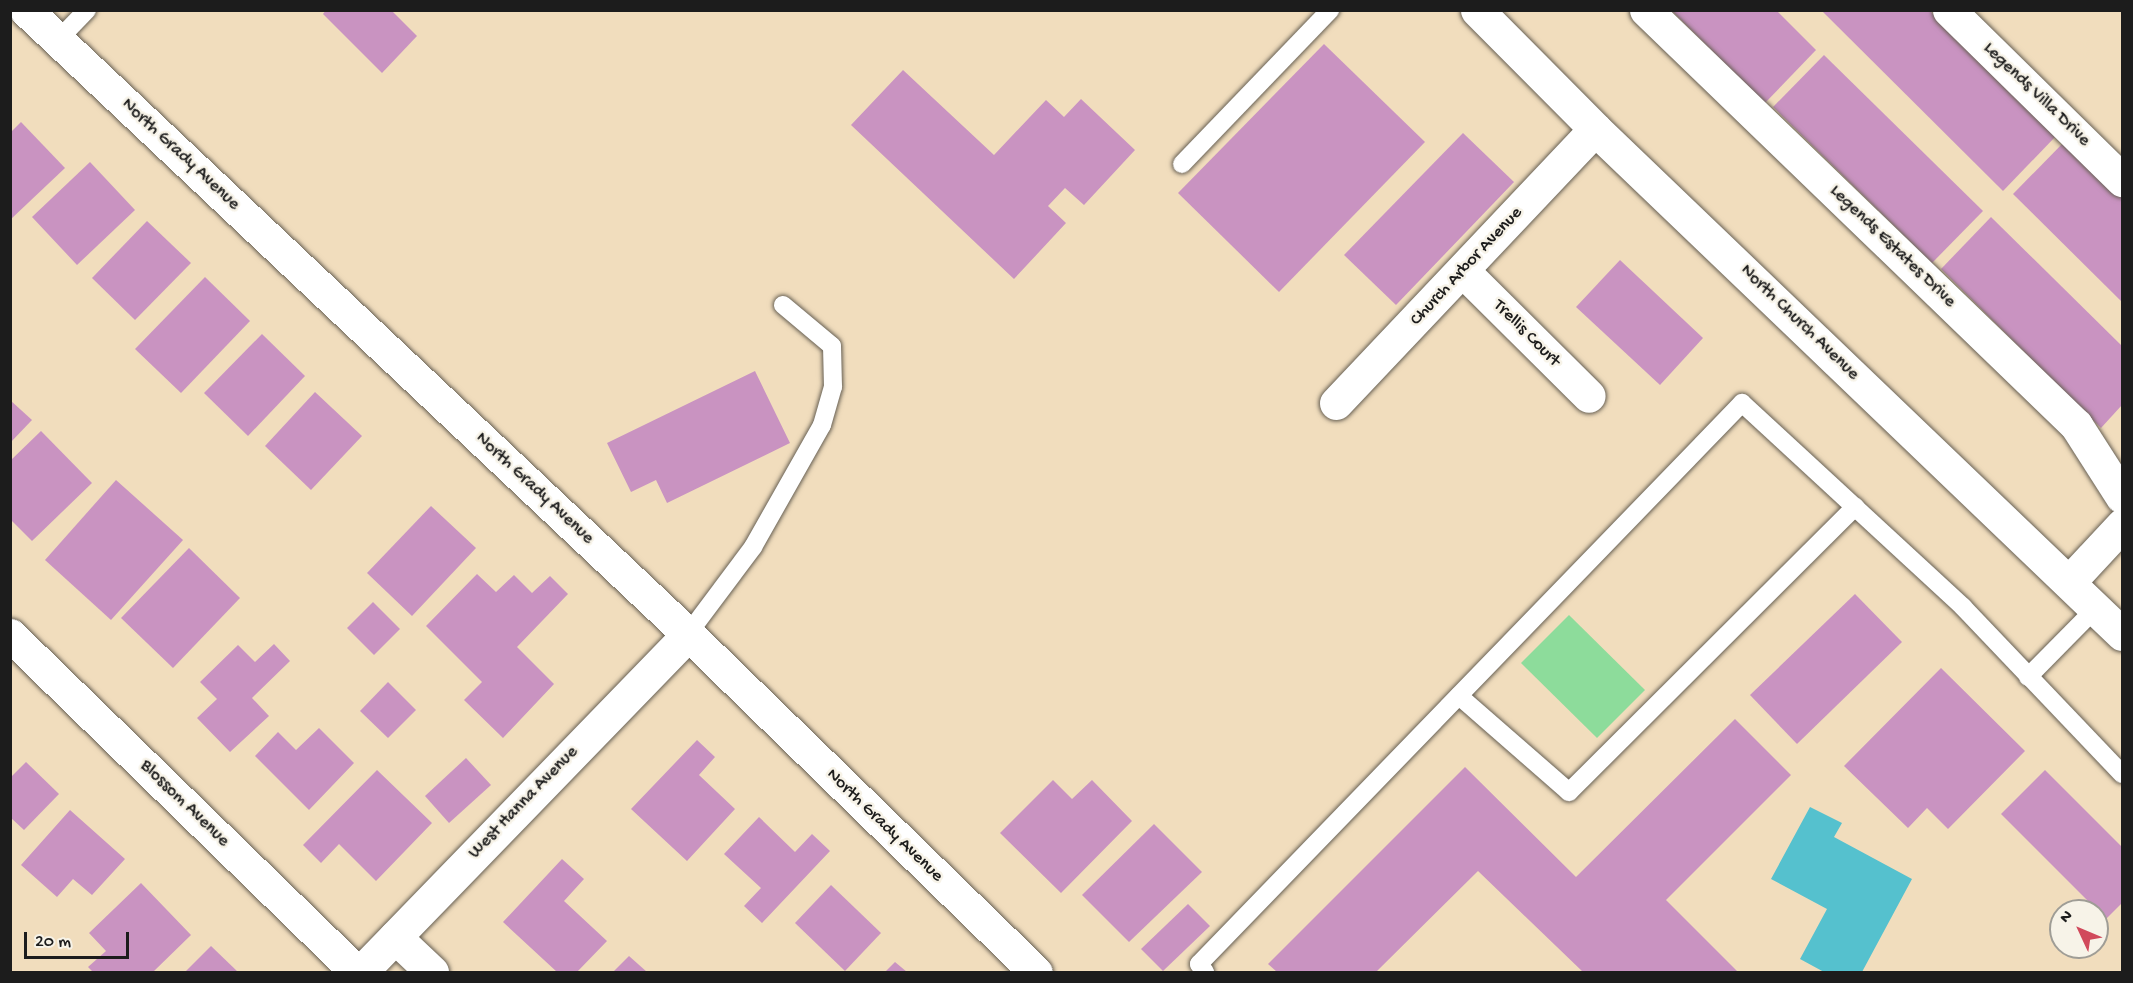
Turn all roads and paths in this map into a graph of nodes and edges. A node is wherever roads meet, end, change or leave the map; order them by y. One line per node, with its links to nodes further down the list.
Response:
1 (26, 10): 7 (street, North Grady Avenue)
2 (87, 10): 7 (lane)
3 (1330, 10): 9 (lane)
4 (1477, 10): 8 (street, North Church Avenue)
5 (1646, 10): 15 (street, Legends Estates Drive)
6 (1949, 10): 10 (street, Legends Villa Drive)
7 (58, 40): 20 (street, North Grady Avenue)
8 (1595, 129): 11 (street, Church Arbor Avenue); 18 (street, North Church Avenue)
9 (1182, 164)
10 (2122, 180)
11 (1463, 271): 13 (street, Trellis Court); 14 (street, Church Arbor Avenue)
12 (783, 305): 20 (lane)
13 (1589, 396)
14 (1336, 403)
15 (2122, 497)
16 (1855, 507): 23 (lane); 24 (lane); 24 (lane)
17 (2122, 525): 18 (street)
18 (2069, 582): 19 (street, North Church Avenue)
19 (2096, 608): 21 (street, North Church Avenue); 23 (lane)
20 (688, 634): 26 (street, West Hanna Avenue); 29 (street, North Grady Avenue)
21 (2122, 634)
22 (10, 635): 27 (street, Blossom Avenue)
23 (2028, 677): 25 (lane)
24 (1459, 696): 30 (lane)
25 (2122, 774)
26 (395, 937): 27 (street, West Hanna Avenue); 28 (street)
27 (359, 972)
28 (432, 972)
29 (1036, 972)
30 (1205, 972)

